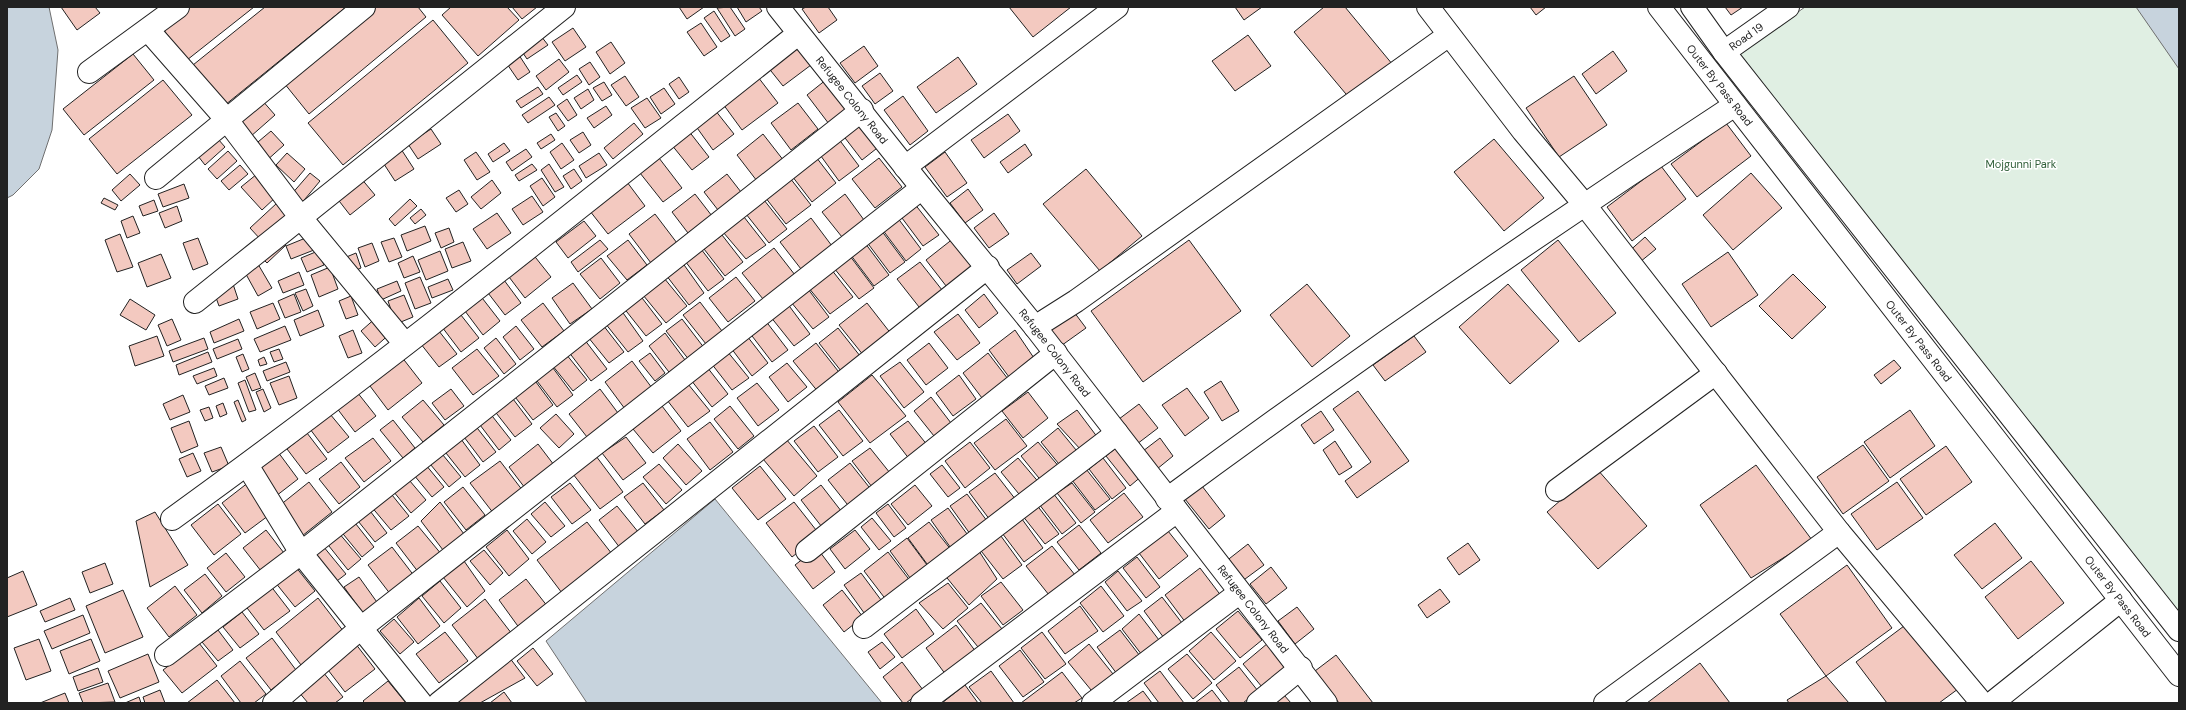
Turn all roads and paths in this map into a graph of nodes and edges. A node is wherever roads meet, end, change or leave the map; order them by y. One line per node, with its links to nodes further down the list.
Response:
1 (178, 7): 10 (street)
2 (364, 7): 17 (street)
3 (564, 7): 22 (street)
4 (778, 7): 11 (street, Refugee Colony Road)
5 (1117, 7): 18 (street)
6 (1428, 7): 12 (street)
7 (1659, 7): 15 (street, Outer By Pass Road)
8 (1692, 7): 13 (street)
9 (1788, 7): 13 (street, Road 19)
10 (148, 30): 14 (street); 17 (street)
11 (798, 34): 16 (street, Refugee Colony Road); 26 (street)
12 (1449, 35): 21 (street); 25 (street)
13 (1724, 52): 41 (street)
14 (89, 72)
15 (1735, 105): 21 (street); 38 (street, Outer By Pass Road)
16 (862, 110): 18 (street, Refugee Colony Road); 36 (street)
17 (227, 120): 19 (street); 22 (street)
18 (905, 167): 20 (street, Refugee Colony Road)
19 (156, 178)
20 (922, 188): 23 (street, Refugee Colony Road); 40 (street)
21 (1584, 204): 28 (street); 32 (street)
22 (301, 218): 24 (street); 26 (street)
23 (988, 267): 25 (street, Refugee Colony Road); 47 (street)
24 (195, 302)
25 (1036, 326): 27 (street, Refugee Colony Road)
26 (405, 344): 30 (street)
27 (1056, 352): 29 (street, Refugee Colony Road); 35 (street)
28 (1716, 373): 31 (street); 34 (street)
29 (1117, 433): 32 (street, Refugee Colony Road); 39 (street)
30 (247, 465): 33 (street); 36 (street)
31 (1558, 490)
32 (1172, 505): 37 (street, Refugee Colony Road); 48 (street)
33 (172, 519)
34 (1839, 532): 52 (street); 53 (street)
35 (808, 551)
36 (301, 553): 40 (street); 42 (street)
37 (1239, 593): 43 (street, Refugee Colony Road); 49 (street)
38 (2121, 600): 44 (street, Outer By Pass Road); 54 (street)
39 (864, 627)
40 (361, 628): 45 (street); 46 (street)
41 (2179, 630)
42 (166, 654)
43 (1301, 668): 50 (street); 51 (street, Refugee Colony Road)
44 (2179, 675)
45 (274, 703)
46 (421, 703)
47 (439, 703)
48 (922, 703)
49 (1093, 703)
50 (1258, 703)
51 (1326, 703)
52 (1605, 703)
53 (1982, 703)
54 (1992, 703)

